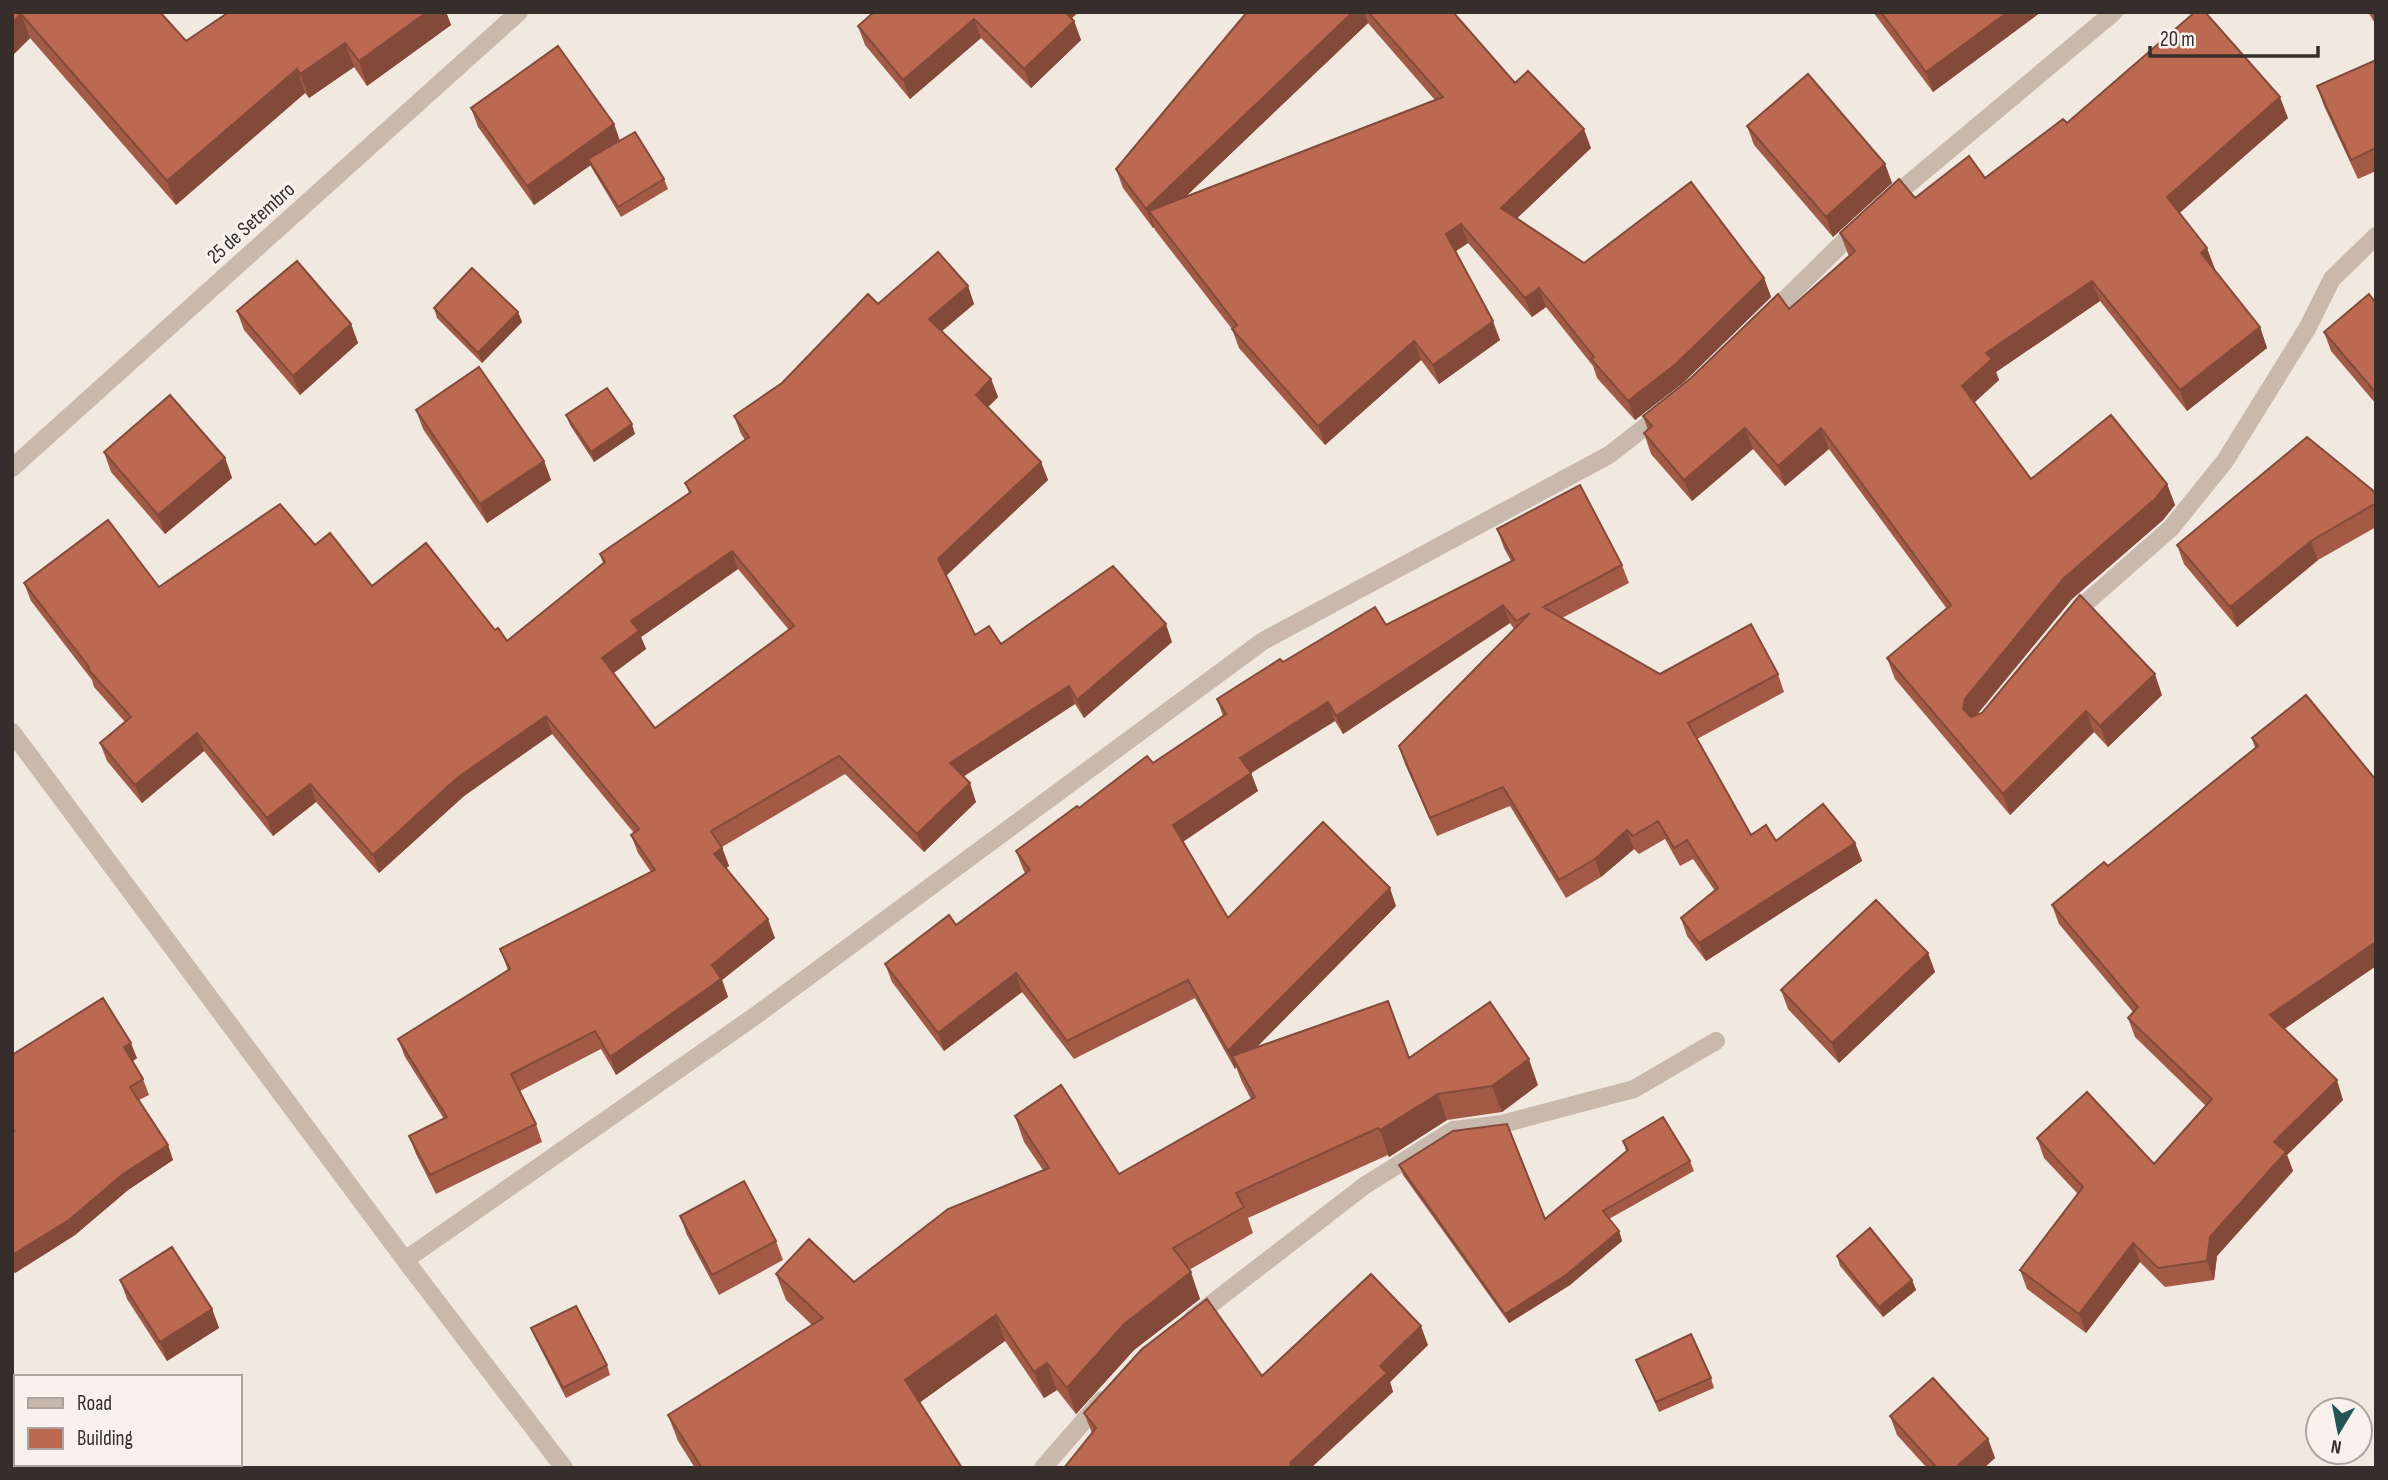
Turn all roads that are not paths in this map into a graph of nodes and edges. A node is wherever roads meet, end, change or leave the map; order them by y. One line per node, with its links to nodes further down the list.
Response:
1 (519, 12): 6 (street, 25 de Setembro)
2 (2113, 12): 4 (street)
3 (2376, 236): 7 (street)
4 (1751, 333)
5 (1681, 399): 10 (street)
6 (12, 468)
7 (2063, 628)
8 (12, 732): 10 (street)
9 (1716, 1041): 11 (street)
10 (405, 1260): 13 (street)
11 (1183, 1326)
12 (1112, 1389): 14 (street)
13 (564, 1468)
14 (1043, 1468)

